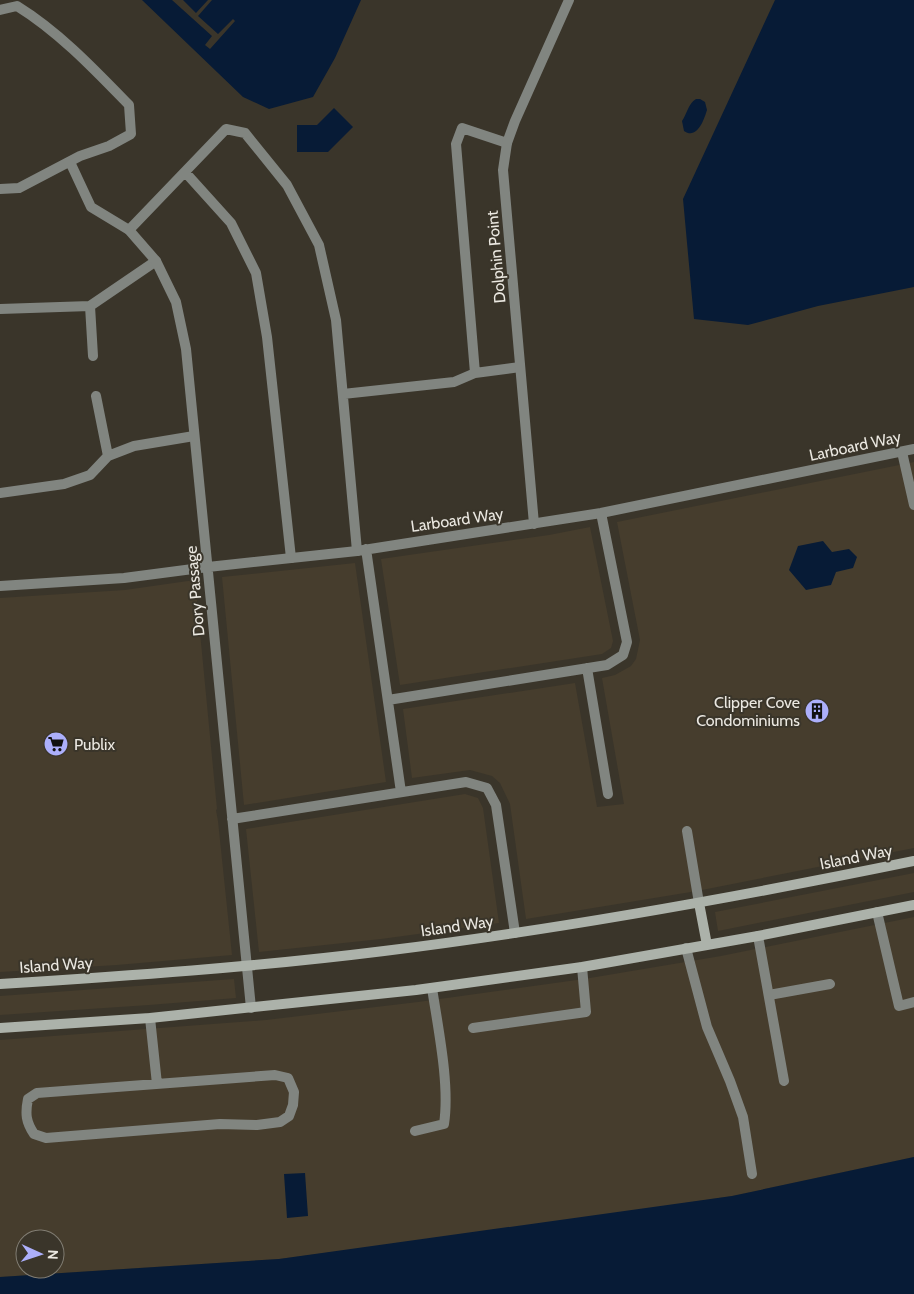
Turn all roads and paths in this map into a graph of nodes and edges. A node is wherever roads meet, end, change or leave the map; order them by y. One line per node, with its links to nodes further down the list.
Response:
1 (569, 0): 3 (street, Dolphin Point)
2 (0, 10): 4 (street)
3 (507, 143): 12 (street, Dolphin Point); 13 (street)
4 (70, 162): 6 (street); 7 (street, Dory Passage)
5 (185, 172): 7 (street); 14 (street); 25 (street)
6 (0, 188)
7 (129, 230): 8 (street, Dory Passage)
8 (156, 261): 9 (street); 16 (street, Dory Passage)
9 (90, 306): 10 (street); 11 (street)
10 (0, 309)
11 (93, 356)
12 (520, 367): 13 (street); 23 (street, Dolphin Point)
13 (475, 373): 14 (street)
14 (343, 394): 24 (street)
15 (96, 396): 19 (street)
16 (194, 436): 19 (street); 26 (street, Dory Passage)
17 (914, 449): 18 (street, Larboard Way)
18 (902, 452): 21 (street); 22 (street, Larboard Way)
19 (108, 456): 20 (street)
20 (0, 493)
21 (914, 505)
22 (601, 513): 23 (street, Larboard Way); 28 (street)
23 (534, 524): 24 (street, Larboard Way)
24 (362, 550): 25 (street, Larboard Way); 29 (street)
25 (291, 558): 26 (street, Larboard Way)
26 (208, 567): 27 (street, Larboard Way); 32 (street, Dory Passage)
27 (0, 586)
28 (586, 668): 29 (street); 31 (street)
29 (388, 700): 30 (street)
30 (401, 792): 32 (street); 38 (street)
31 (608, 794)
32 (232, 819): 42 (street, Dory Passage)
33 (687, 831): 35 (street)
34 (914, 861): 35 (street, Island Way)
35 (699, 903): 38 (street, Island Way); 40 (street)
36 (914, 905): 37 (street)
37 (877, 912): 39 (street); 48 (street)
38 (514, 933): 42 (street, Island Way)
39 (758, 936): 40 (street); 47 (street)
40 (706, 945): 41 (street)
41 (686, 948): 43 (street); 56 (street)
42 (246, 966): 44 (street, Island Way); 49 (street, Dory Passage)
43 (582, 967): 46 (street); 52 (street)
44 (0, 984)
45 (830, 984): 47 (street)
46 (432, 988): 49 (street); 55 (street)
47 (769, 995): 53 (street)
48 (914, 1002)
49 (251, 1008): 50 (street)
50 (150, 1018): 51 (street); 54 (street)
51 (0, 1028)
52 (473, 1028)
53 (784, 1081)
54 (156, 1084): 54 (street)
55 (415, 1131)
56 (752, 1174)

